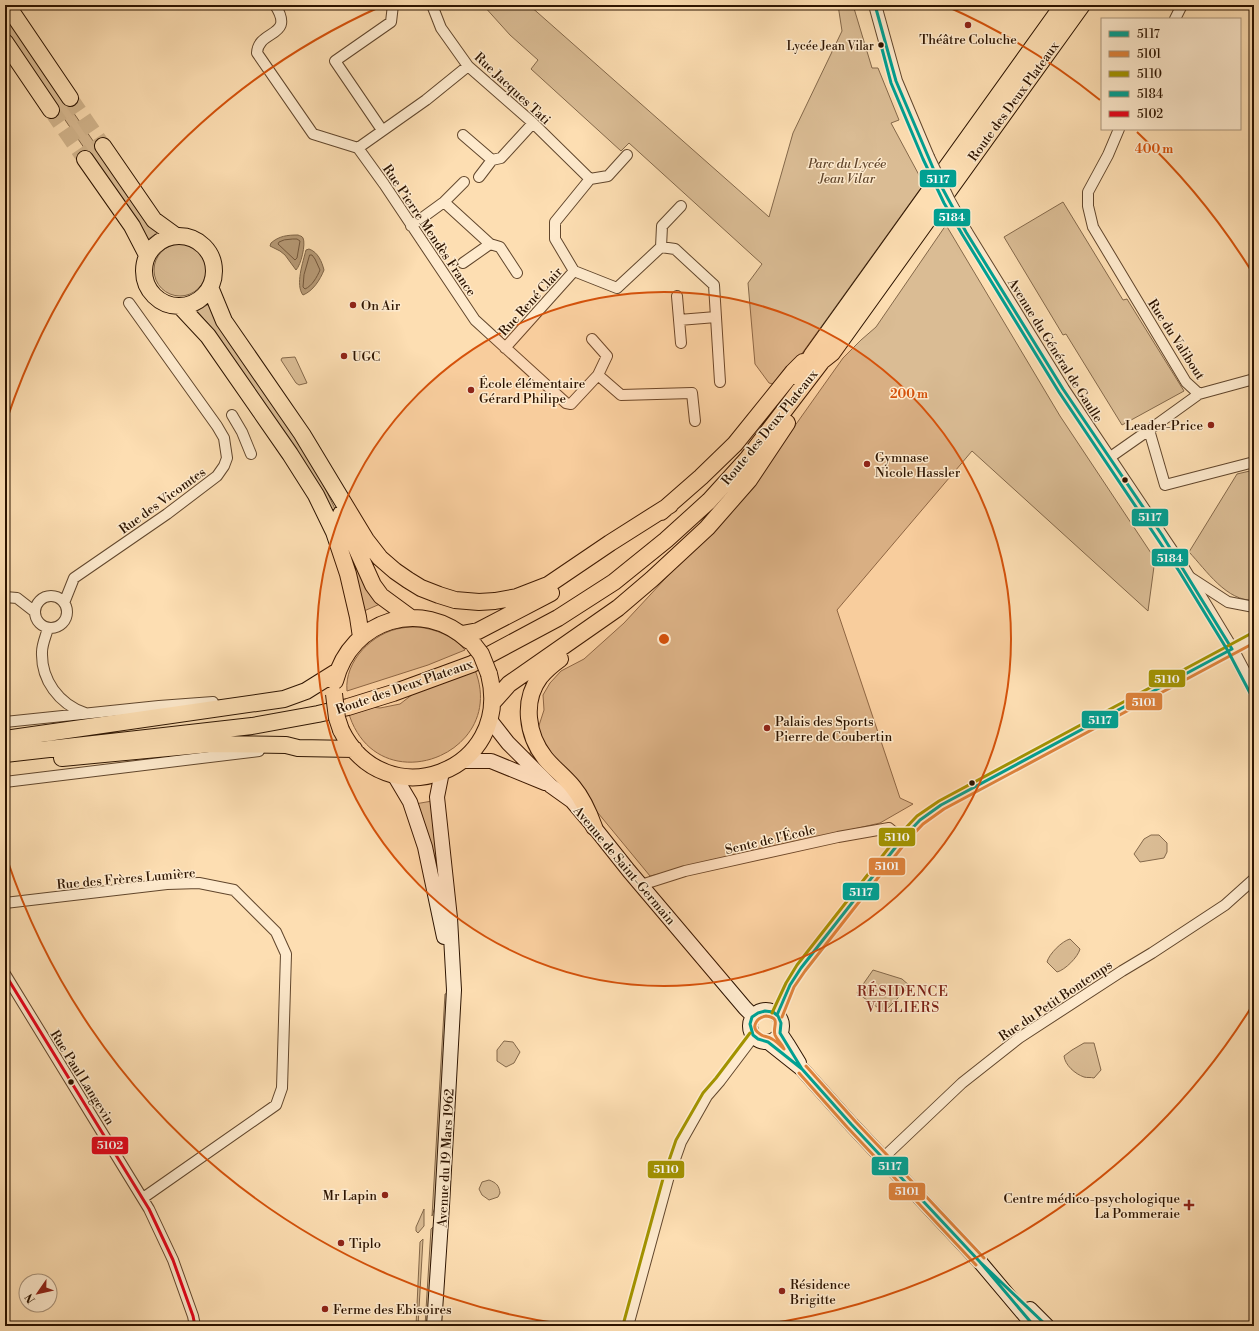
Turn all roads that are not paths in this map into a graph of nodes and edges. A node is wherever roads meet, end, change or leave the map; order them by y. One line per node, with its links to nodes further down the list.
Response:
1 (7, 5): 12 (main road)
2 (275, 5): 19 (street)
3 (393, 5): 15 (street)
4 (432, 5): 11 (street, Rue Jacques Tati)
5 (875, 5): 55 (street, Avenue du Général de Gaulle, bridge)
6 (1063, 5): 46 (main road, Route des Deux Plateaux)
7 (1082, 5): 45 (main road, Route des Deux Plateaux)
8 (1182, 5): 9 (street)
9 (1176, 18)
10 (5, 42): 13 (main road)
11 (468, 66): 14 (street, Rue Jacques Tati); 15 (street)
12 (70, 98)
13 (52, 110)
14 (533, 123): 22 (street); 24 (street, Rue Jacques Tati)
15 (382, 130): 19 (street)
16 (1119, 130): 50 (street, Rue du Valibout)
17 (463, 135): 22 (street)
18 (103, 146): 29 (main road)
19 (358, 148): 28 (street, Rue Pierre Mendès France)
20 (627, 155): 24 (street)
21 (85, 159): 32 (main road)
22 (492, 160): 23 (street)
23 (479, 177)
24 (590, 179): 34 (street)
25 (464, 182): 26 (street)
26 (444, 202): 28 (street); 30 (street)
27 (682, 206): 31 (street)
28 (411, 226): 44 (street, Rue Pierre Mendès France)
29 (176, 236): 32 (main road); 36 (main road)
30 (490, 244): 33 (street); 35 (street)
31 (661, 246): 34 (street); 40 (street)
32 (147, 255): 39 (main road)
33 (463, 263)
34 (574, 271): 44 (street, Rue René Clair)
35 (518, 273)
36 (210, 288): 39 (main road); 57 (main road)
37 (677, 296): 41 (street)
38 (129, 303): 61 (street, Rue des Vicomtes)
39 (180, 306): 68 (main road)
40 (716, 317): 41 (street); 49 (street)
41 (679, 320): 43 (street)
42 (592, 339): 47 (street)
43 (681, 343)
44 (505, 348): 47 (street, Rue Pierre Mendès France)
45 (832, 353): 63 (main road); 82 (main road, Route des Deux Plateaux)
46 (812, 355): 58 (main road); 79 (main road, Route des Deux Plateaux)
47 (598, 375): 52 (street)
48 (1254, 379): 50 (street)
49 (720, 382)
50 (1199, 394): 53 (street, Rue du Valibout)
51 (232, 415): 54 (street)
52 (695, 421)
53 (1149, 430): 55 (street, Rue du Valibout); 56 (street)
54 (251, 454)
55 (1109, 458): 59 (street, Avenue du Général de Gaulle)
56 (1254, 462)
57 (325, 472): 58 (main road); 65 (main road)
58 (670, 505): 67 (main road)
59 (1188, 576): 62 (street); 70 (street, Avenue du Général de Gaulle)
60 (5, 597): 64 (street)
61 (64, 603): 64 (street); 66 (street)
62 (1254, 607)
63 (618, 608): 73 (main road); 89 (main road)
64 (35, 612): 66 (street)
65 (411, 618): 67 (main road); 68 (main road)
66 (48, 628): 75 (street)
67 (462, 634): 73 (main road, bridge)
68 (361, 637): 71 (main road)
69 (1254, 637): 70 (street)
70 (1232, 649): 72 (street, Avenue du Général de Gaulle); 90 (street)
71 (338, 671): 74 (main road); 81 (main road, bridge)
72 (1254, 691)
73 (493, 702): 76 (main road)
74 (260, 703): 75 (street); 78 (main road)
75 (86, 714): 77 (street)
76 (490, 720): 83 (main road); 88 (main road, Avenue de Saint-Germain)
77 (5, 722)
78 (5, 739)
79 (5, 746)
80 (298, 748): 81 (main road); 84 (main road); 87 (street)
81 (354, 750): 86 (main road)
82 (5, 754)
83 (462, 761): 85 (main road); 88 (main road)
84 (5, 763)
85 (442, 772): 86 (main road); 95 (main road, Avenue du 19 Mars 1962)
86 (394, 775): 95 (main road, Avenue du 19 Mars 1962)
87 (5, 782)
88 (551, 786): 89 (main road, Avenue de Saint-Germain)
89 (594, 827): 92 (main road, Avenue de Saint-Germain)
90 (902, 839): 92 (street, Sente de l'École); 96 (street)
91 (1254, 879): 102 (street, Rue du Petit Bontemps)
92 (641, 885): 97 (main road, Avenue de Saint-Germain)
93 (5, 903): 103 (street, Rue des Frères Lumière)
94 (5, 974): 103 (street, Rue Paul Langevin)
95 (454, 990): 106 (main road, Avenue du 19 Mars 1962)
96 (777, 1015): 97 (main road); 98 (main road)
97 (754, 1016): 99 (main road)
98 (780, 1033): 100 (main road); 101 (main road)
99 (754, 1036): 100 (main road); 107 (street)
100 (768, 1042): 101 (main road)
101 (802, 1069): 102 (main road)
102 (883, 1158): 104 (main road)
103 (143, 1198): 105 (street, Rue Paul Langevin)
104 (980, 1262): 108 (main road); 109 (main road)
105 (195, 1326)
106 (434, 1326)
107 (628, 1326)
108 (1034, 1326)
109 (1047, 1326)

